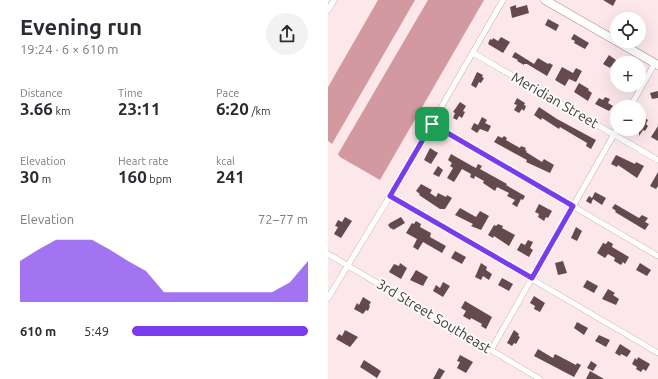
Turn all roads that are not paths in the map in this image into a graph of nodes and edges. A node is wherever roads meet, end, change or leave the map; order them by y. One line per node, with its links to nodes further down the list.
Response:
1 (334, 0): 4 (street)
2 (503, 0): 5 (street)
3 (545, 0): 6 (street)
4 (328, 10)
5 (473, 52): 8 (street); 9 (street, Meridian Street)
6 (656, 64): 7 (street)
7 (634, 100)
8 (432, 124): 13 (street); 14 (street)
9 (610, 129)
10 (614, 136): 14 (street)
11 (622, 136): 12 (street, Meridian Street)
12 (658, 160)
13 (390, 196): 17 (street); 18 (street)
14 (573, 206): 16 (street); 18 (street)
15 (328, 254): 17 (street, 3rd Street Southeast)
16 (658, 256)
17 (348, 265): 19 (street); 20 (street, 3rd Street Southeast)
18 (532, 278): 20 (street); 21 (street)
19 (328, 298)
20 (491, 350): 22 (street, 3rd Street Southeast)
21 (658, 353)
22 (538, 378)

